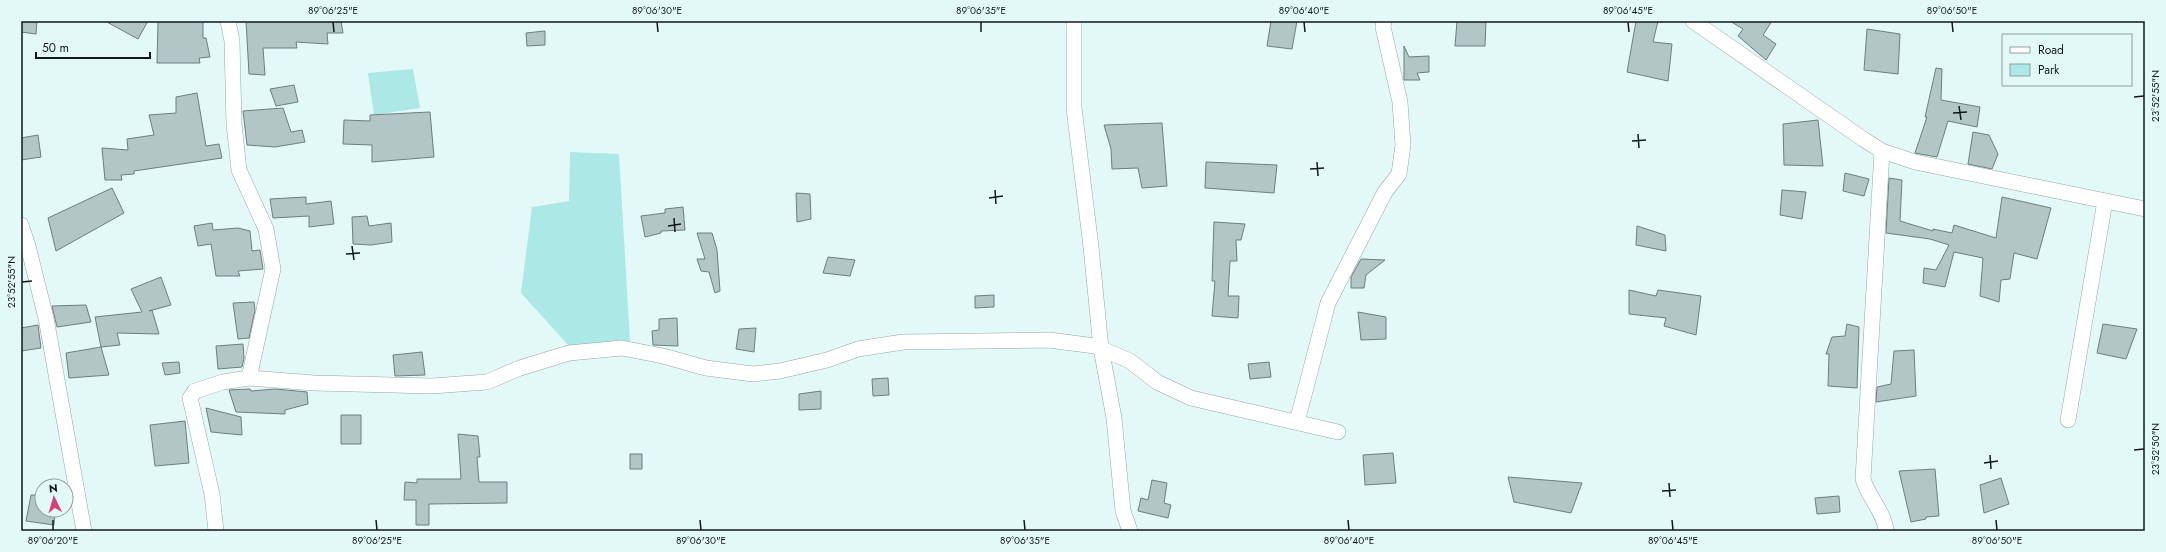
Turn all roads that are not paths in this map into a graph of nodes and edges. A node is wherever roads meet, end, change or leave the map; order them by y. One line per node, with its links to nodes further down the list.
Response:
1 (228, 21): 10 (street)
2 (1074, 21): 9 (street)
3 (1384, 21): 12 (street)
4 (1692, 21): 5 (street)
5 (1882, 151): 6 (street); 17 (street)
6 (2105, 202): 7 (street); 11 (street)
7 (2145, 209)
8 (21, 225): 14 (street)
9 (1101, 348): 10 (street); 12 (street); 16 (street)
10 (249, 378): 15 (street)
11 (2068, 420)
12 (1297, 422): 13 (street)
13 (1338, 432)
14 (84, 531)
15 (216, 531)
16 (1130, 531)
17 (1886, 531)

